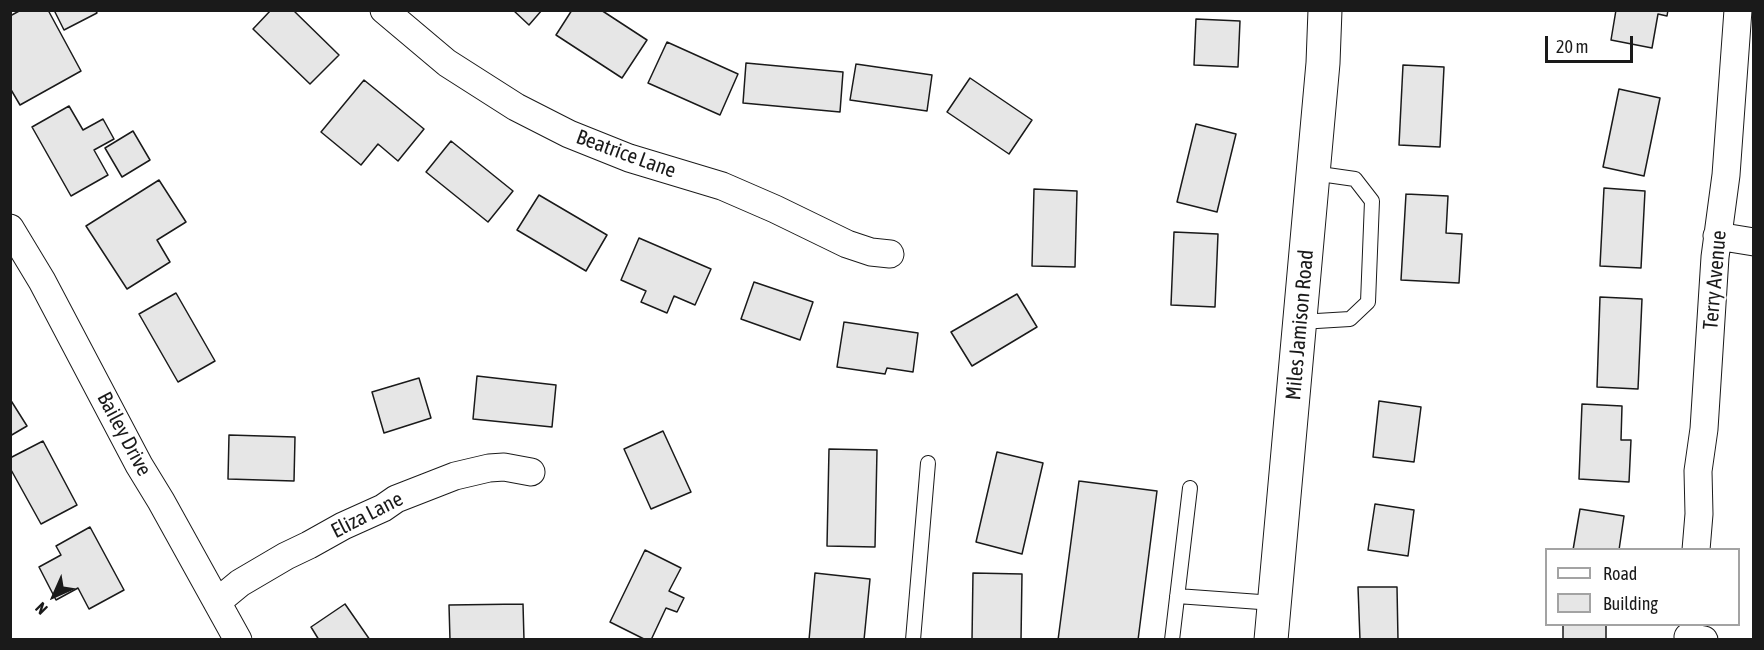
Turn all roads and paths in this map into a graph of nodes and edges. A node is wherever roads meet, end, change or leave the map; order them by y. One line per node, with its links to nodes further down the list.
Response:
1 (384, 10): 8 (street, Beatrice Lane)
2 (1325, 10): 4 (main road, Miles Jamison Road)
3 (1738, 10): 6 (street, Terry Avenue)
4 (1313, 173): 9 (main road, Miles Jamison Road); 9 (lane)
5 (10, 228): 15 (street, Bailey Drive)
6 (1718, 236): 7 (street); 13 (street, Terry Avenue)
7 (1754, 242)
8 (891, 254)
9 (1300, 322): 16 (main road, Miles Jamison Road)
10 (928, 463): 18 (lane)
11 (531, 472): 15 (street, Eliza Lane)
12 (1190, 488): 14 (lane)
13 (1696, 548)
14 (1177, 596): 16 (lane); 19 (lane)
15 (217, 602): 17 (street, Bailey Drive)
16 (1275, 603): 20 (main road, Miles Jamison Road)
17 (238, 639)
18 (913, 639)
19 (1172, 639)
20 (1272, 639)

